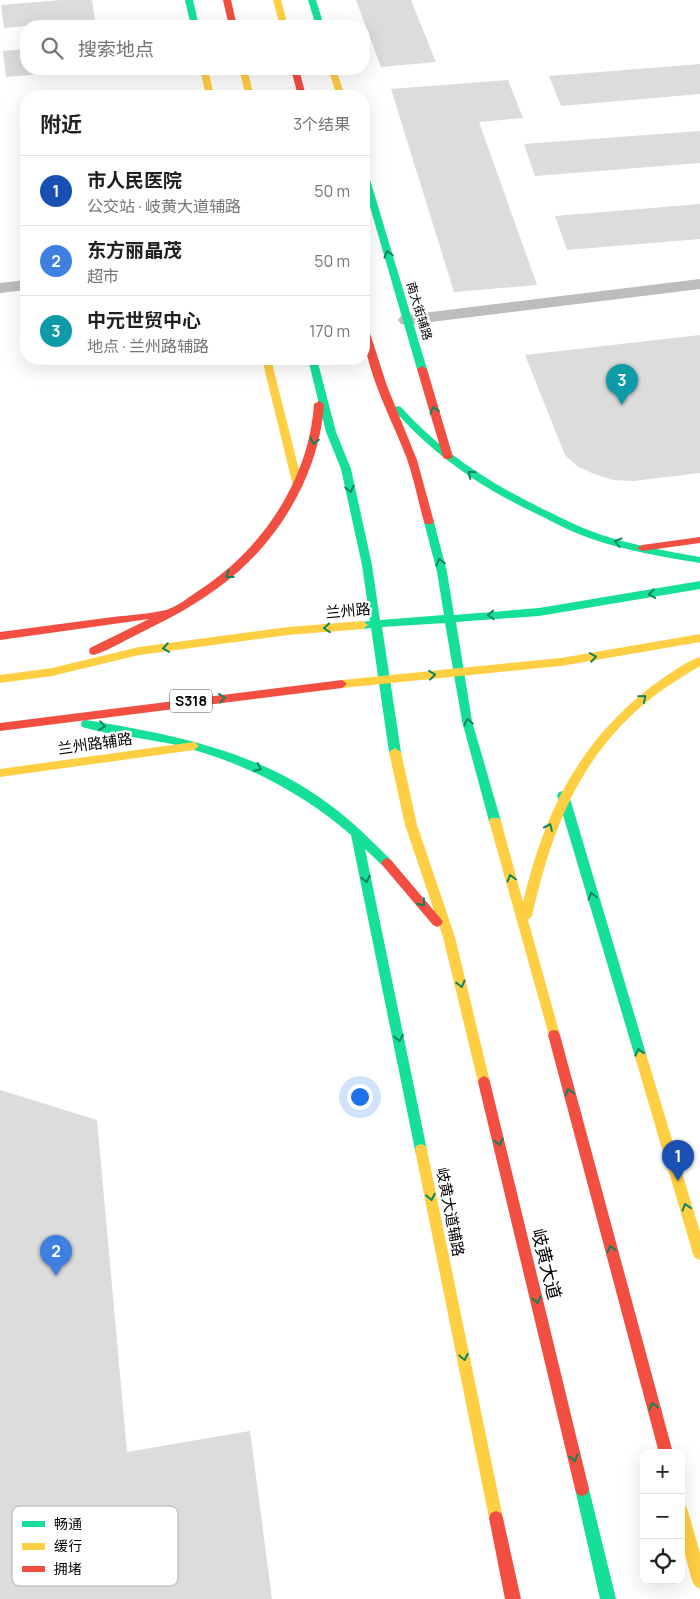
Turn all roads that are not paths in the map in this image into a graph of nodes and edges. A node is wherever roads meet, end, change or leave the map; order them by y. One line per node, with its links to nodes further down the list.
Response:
1 (189, 0): 5 (main road)
2 (227, 0): 6 (main road)
3 (277, 0): 7 (main road)
4 (312, 0): 8 (main road)
5 (194, 20)
6 (232, 20)
7 (282, 20)
8 (318, 20)
9 (205, 75): 13 (main road)
10 (245, 75): 14 (main road)
11 (297, 75): 15 (main road)
12 (334, 75): 16 (main road)
13 (209, 90)
14 (248, 90)
15 (300, 90)
16 (339, 90)
17 (370, 194): 21 (main road, 南大街辅路, one-way to 17)
18 (700, 284): 21 (lane)
19 (20, 286): 20 (lane)
20 (0, 288)
21 (407, 320): 27 (main road, 南大街辅路, one-way to 21)
22 (370, 347): 25 (main road)
23 (268, 365): 28 (main road)
24 (313, 365): 26 (main road)
25 (382, 386): 27 (main road); 34 (main road, one-way to 25)
26 (319, 393): 28 (main road, one-way to 28); 35 (main road, 岐黄大道, one-way to 35)
27 (448, 457): 30 (main road, one-way to 27)
28 (298, 486): 33 (main road, one-way to 33)
29 (700, 540): 30 (main road)
30 (642, 548): 31 (main road)
31 (700, 560)
32 (700, 585): 34 (main road, 兰州路, one-way to 34)
33 (169, 613): 36 (main road); 39 (main road)
34 (450, 618): 35 (main road, 兰州路); 40 (main road)
35 (376, 624): 39 (main road, 兰州路, one-way to 39); 44 (main road, 岐黄大道)
36 (0, 636)
37 (700, 638): 40 (main road, S318, one-way to 37)
38 (700, 661): 42 (main road)
39 (52, 672): 43 (main road, 兰州路)
40 (459, 672): 44 (main road, S318, one-way to 40); 51 (main road, one-way to 40)
41 (700, 672): 42 (main road)
42 (673, 676): 49 (main road, one-way to 42)
43 (0, 679)
44 (383, 680): 45 (main road, S318, one-way to 44); 52 (main road, 岐黄大道)
45 (53, 719): 46 (main road, S318); 47 (main road, one-way to 47)
46 (0, 727)
47 (194, 746): 48 (main road, 兰州路辅路); 50 (main road, one-way to 50)
48 (0, 773)
49 (563, 795): 51 (main road, one-way to 49); 53 (main road, one-way to 49)
50 (356, 831): 52 (main road, one-way to 52); 57 (main road, 岐黄大道辅路, one-way to 57)
51 (524, 925): 54 (main road, one-way to 51)
52 (449, 937): 58 (main road, 岐黄大道, one-way to 58)
53 (700, 1254)
54 (665, 1449)
55 (685, 1526): 56 (main road)
56 (700, 1581)
57 (513, 1599)
58 (608, 1599)

